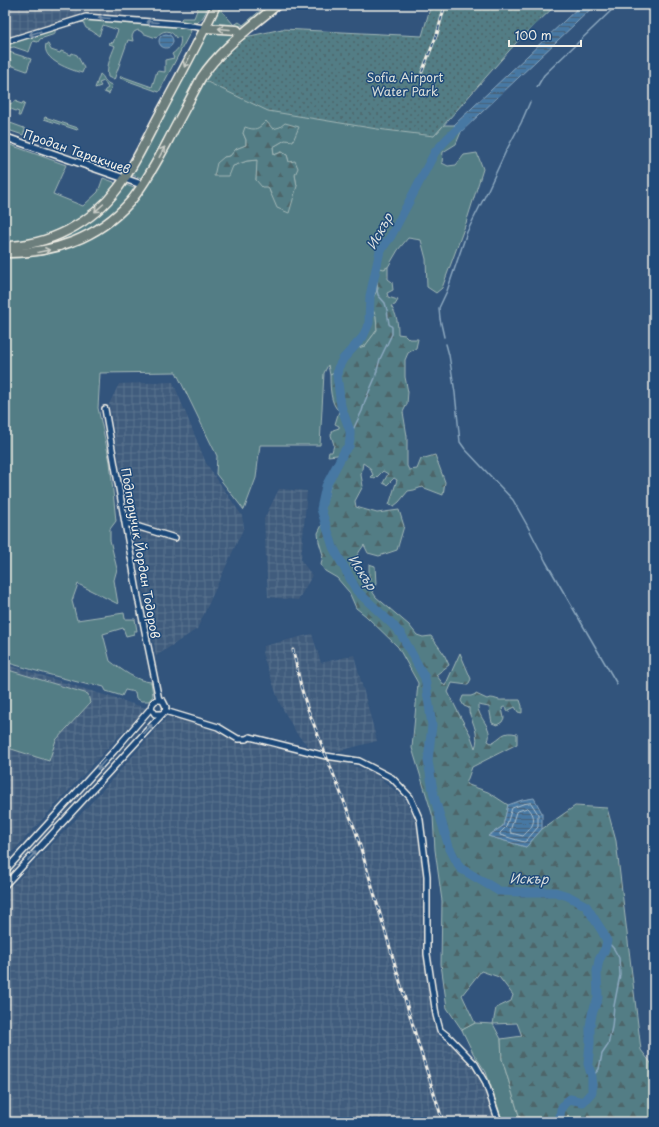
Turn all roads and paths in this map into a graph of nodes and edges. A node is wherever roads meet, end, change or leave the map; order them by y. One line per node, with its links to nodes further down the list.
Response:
1 (216, 5): 3 (main road)
2 (277, 5): 4 (main road)
3 (202, 27): 4 (main road, one-way to 3); 5 (street, one-way to 5); 7 (main road, one-way to 7)
4 (241, 35): 8 (main road, one-way to 4)
5 (5, 42)
6 (5, 137): 7 (street, Продан Таракчиев)
7 (124, 178): 8 (street, Продан Таракчиев); 9 (main road, one-way to 9)
8 (143, 185): 10 (main road, one-way to 8)
9 (5, 246)
10 (5, 254)
11 (105, 409): 12 (street, Подпоручик Йордан Тодоров)
12 (126, 523): 13 (street); 14 (street, Подпоручик Йордан Тодоров)
13 (175, 538)
14 (159, 700): 15 (street); 16 (street)
15 (151, 708): 16 (street); 17 (street, one-way to 17)
16 (164, 712): 18 (street, one-way to 16); 19 (street)
17 (5, 871)
18 (5, 885)
19 (499, 1122)

